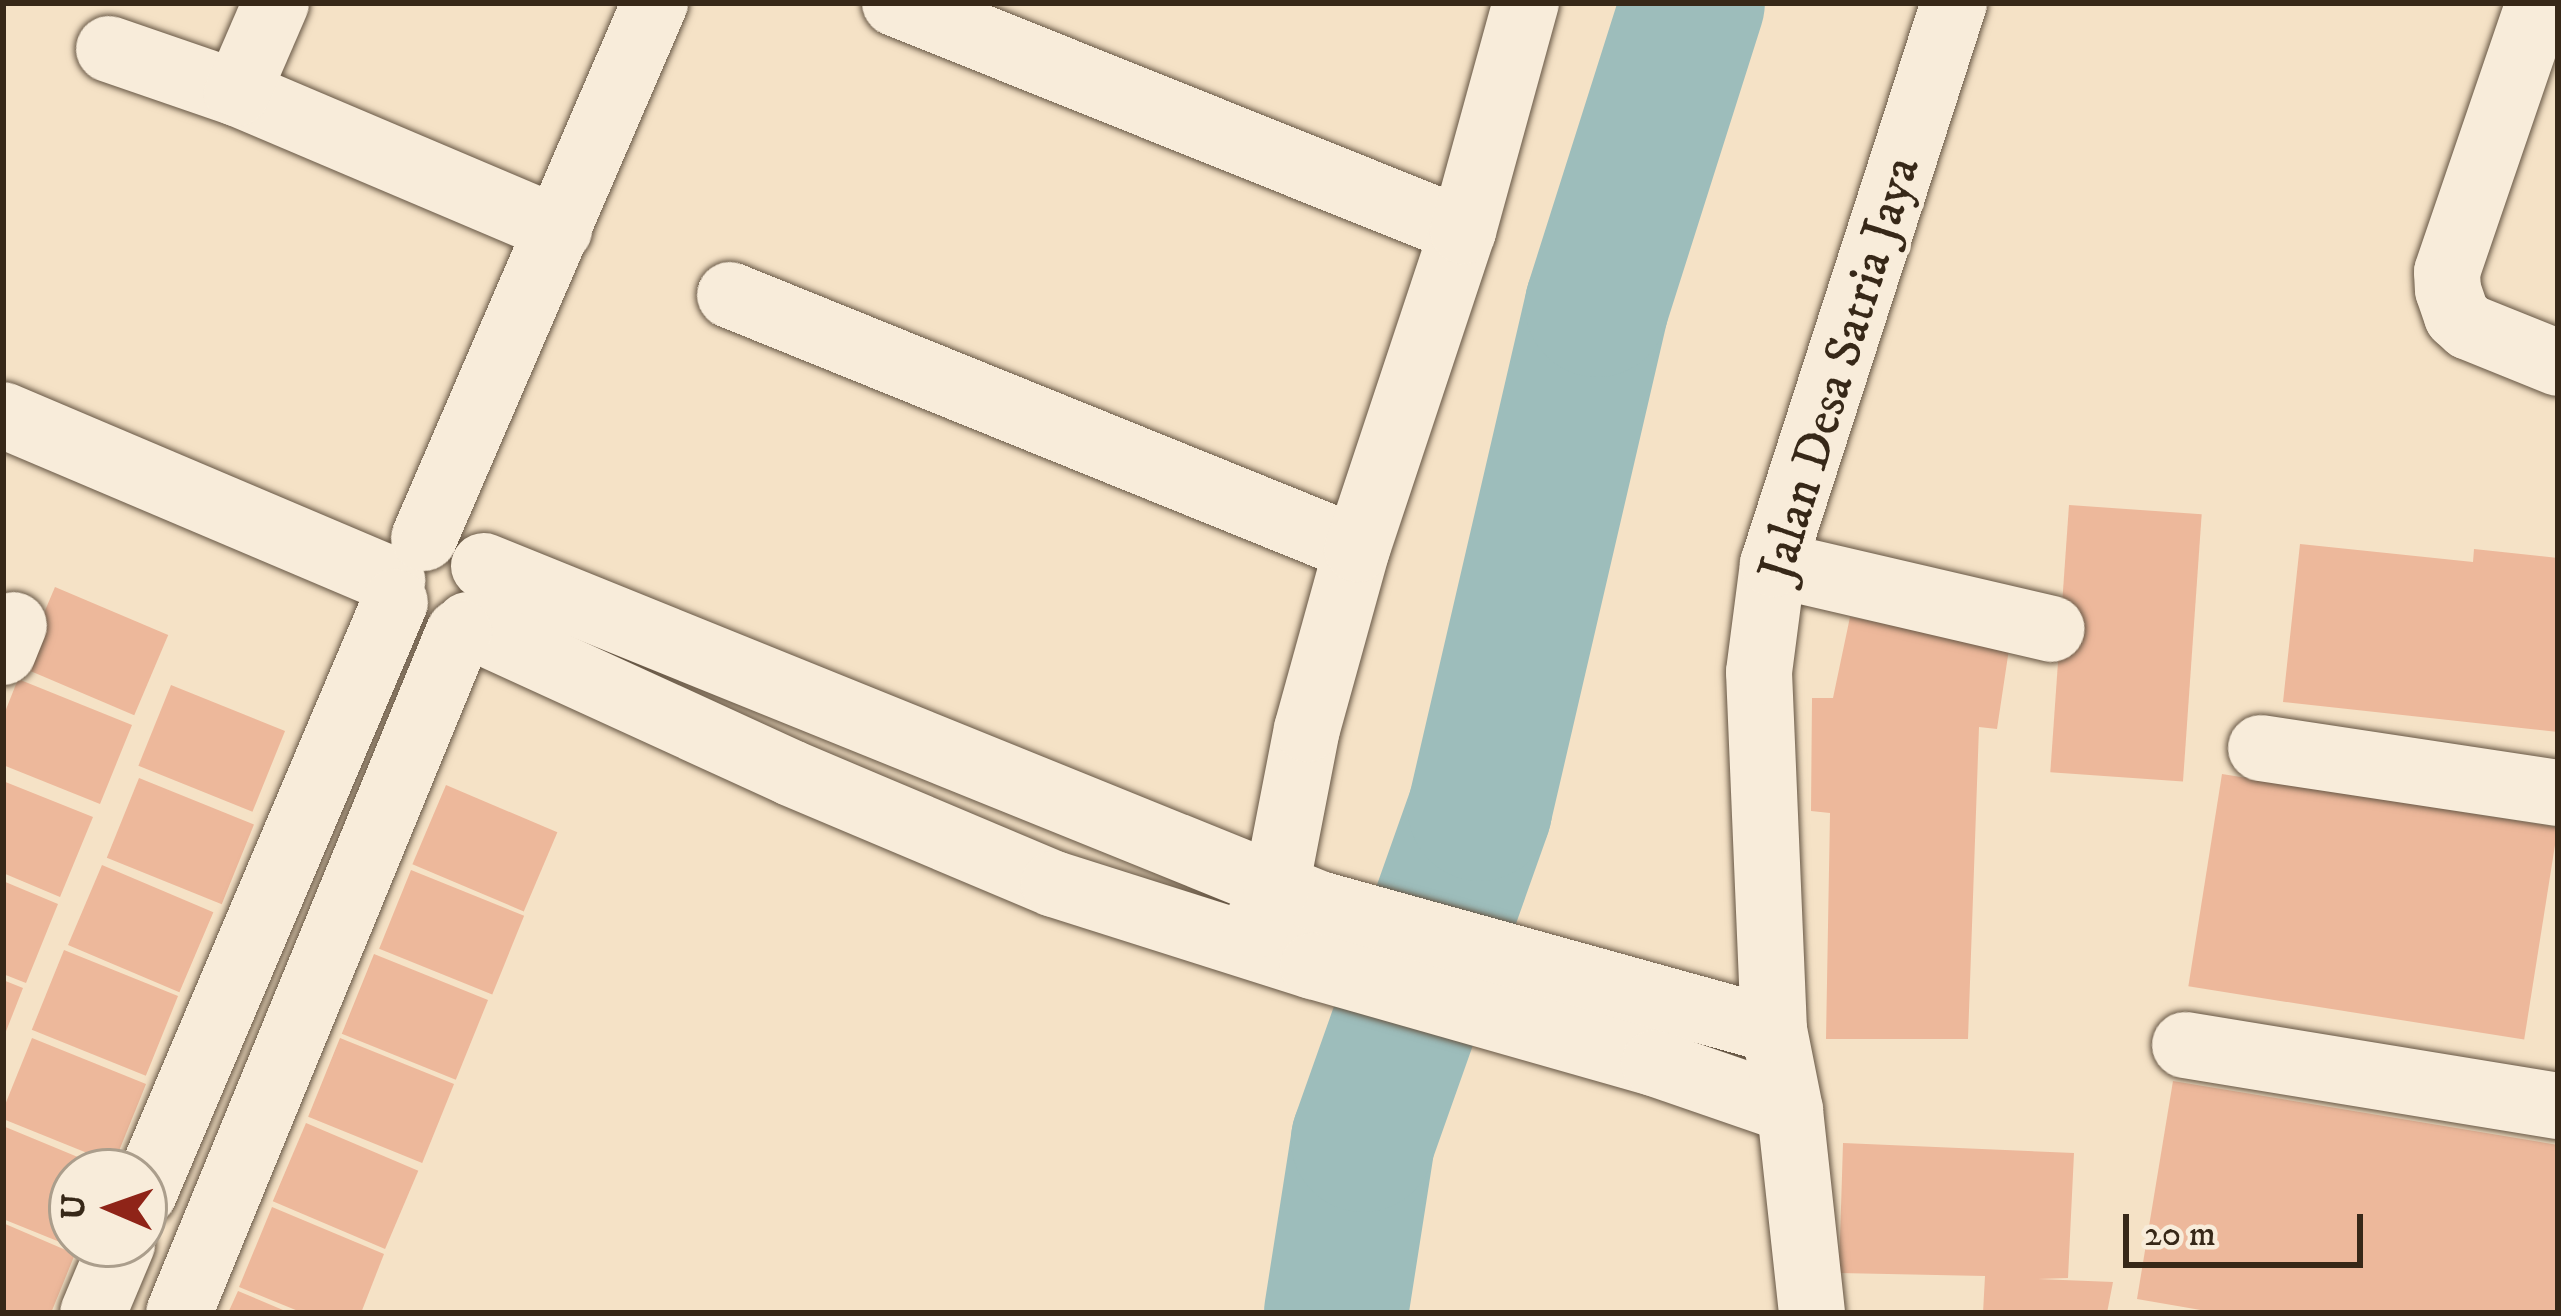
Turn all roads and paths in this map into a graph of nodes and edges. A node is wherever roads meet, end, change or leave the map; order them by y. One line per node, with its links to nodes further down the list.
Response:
1 (276, 3): 8 (street)
2 (655, 3): 9 (street)
3 (895, 3): 10 (street)
4 (1526, 3): 10 (street)
5 (1954, 3): 15 (street, Jalan Desa Satria Jaya)
6 (2539, 3): 12 (street)
7 (109, 49): 8 (street)
8 (237, 93): 9 (street)
9 (559, 230): 16 (street)
10 (1463, 232): 14 (street)
11 (730, 295): 14 (street)
12 (2558, 363)
13 (3, 415): 16 (street)
14 (1357, 549): 21 (street)
15 (1773, 564): 18 (street); 23 (street, Jalan Desa Satria Jaya)
16 (404, 573): 17 (street); 17 (street); 27 (street)
17 (470, 608): 21 (street); 21 (street); 30 (street)
18 (2052, 629)
19 (2261, 748): 20 (street)
20 (2558, 793)
21 (1303, 919): 22 (street)
22 (1502, 987): 23 (street); 26 (street)
23 (1774, 1030): 26 (street, Jalan Desa Satria Jaya)
24 (2185, 1045): 25 (street)
25 (2558, 1106)
26 (1790, 1110): 31 (street, Jalan Desa Satria Jaya)
27 (163, 1148)
28 (112, 1268): 29 (street)
29 (93, 1313)
30 (179, 1313)
31 (1813, 1313)

